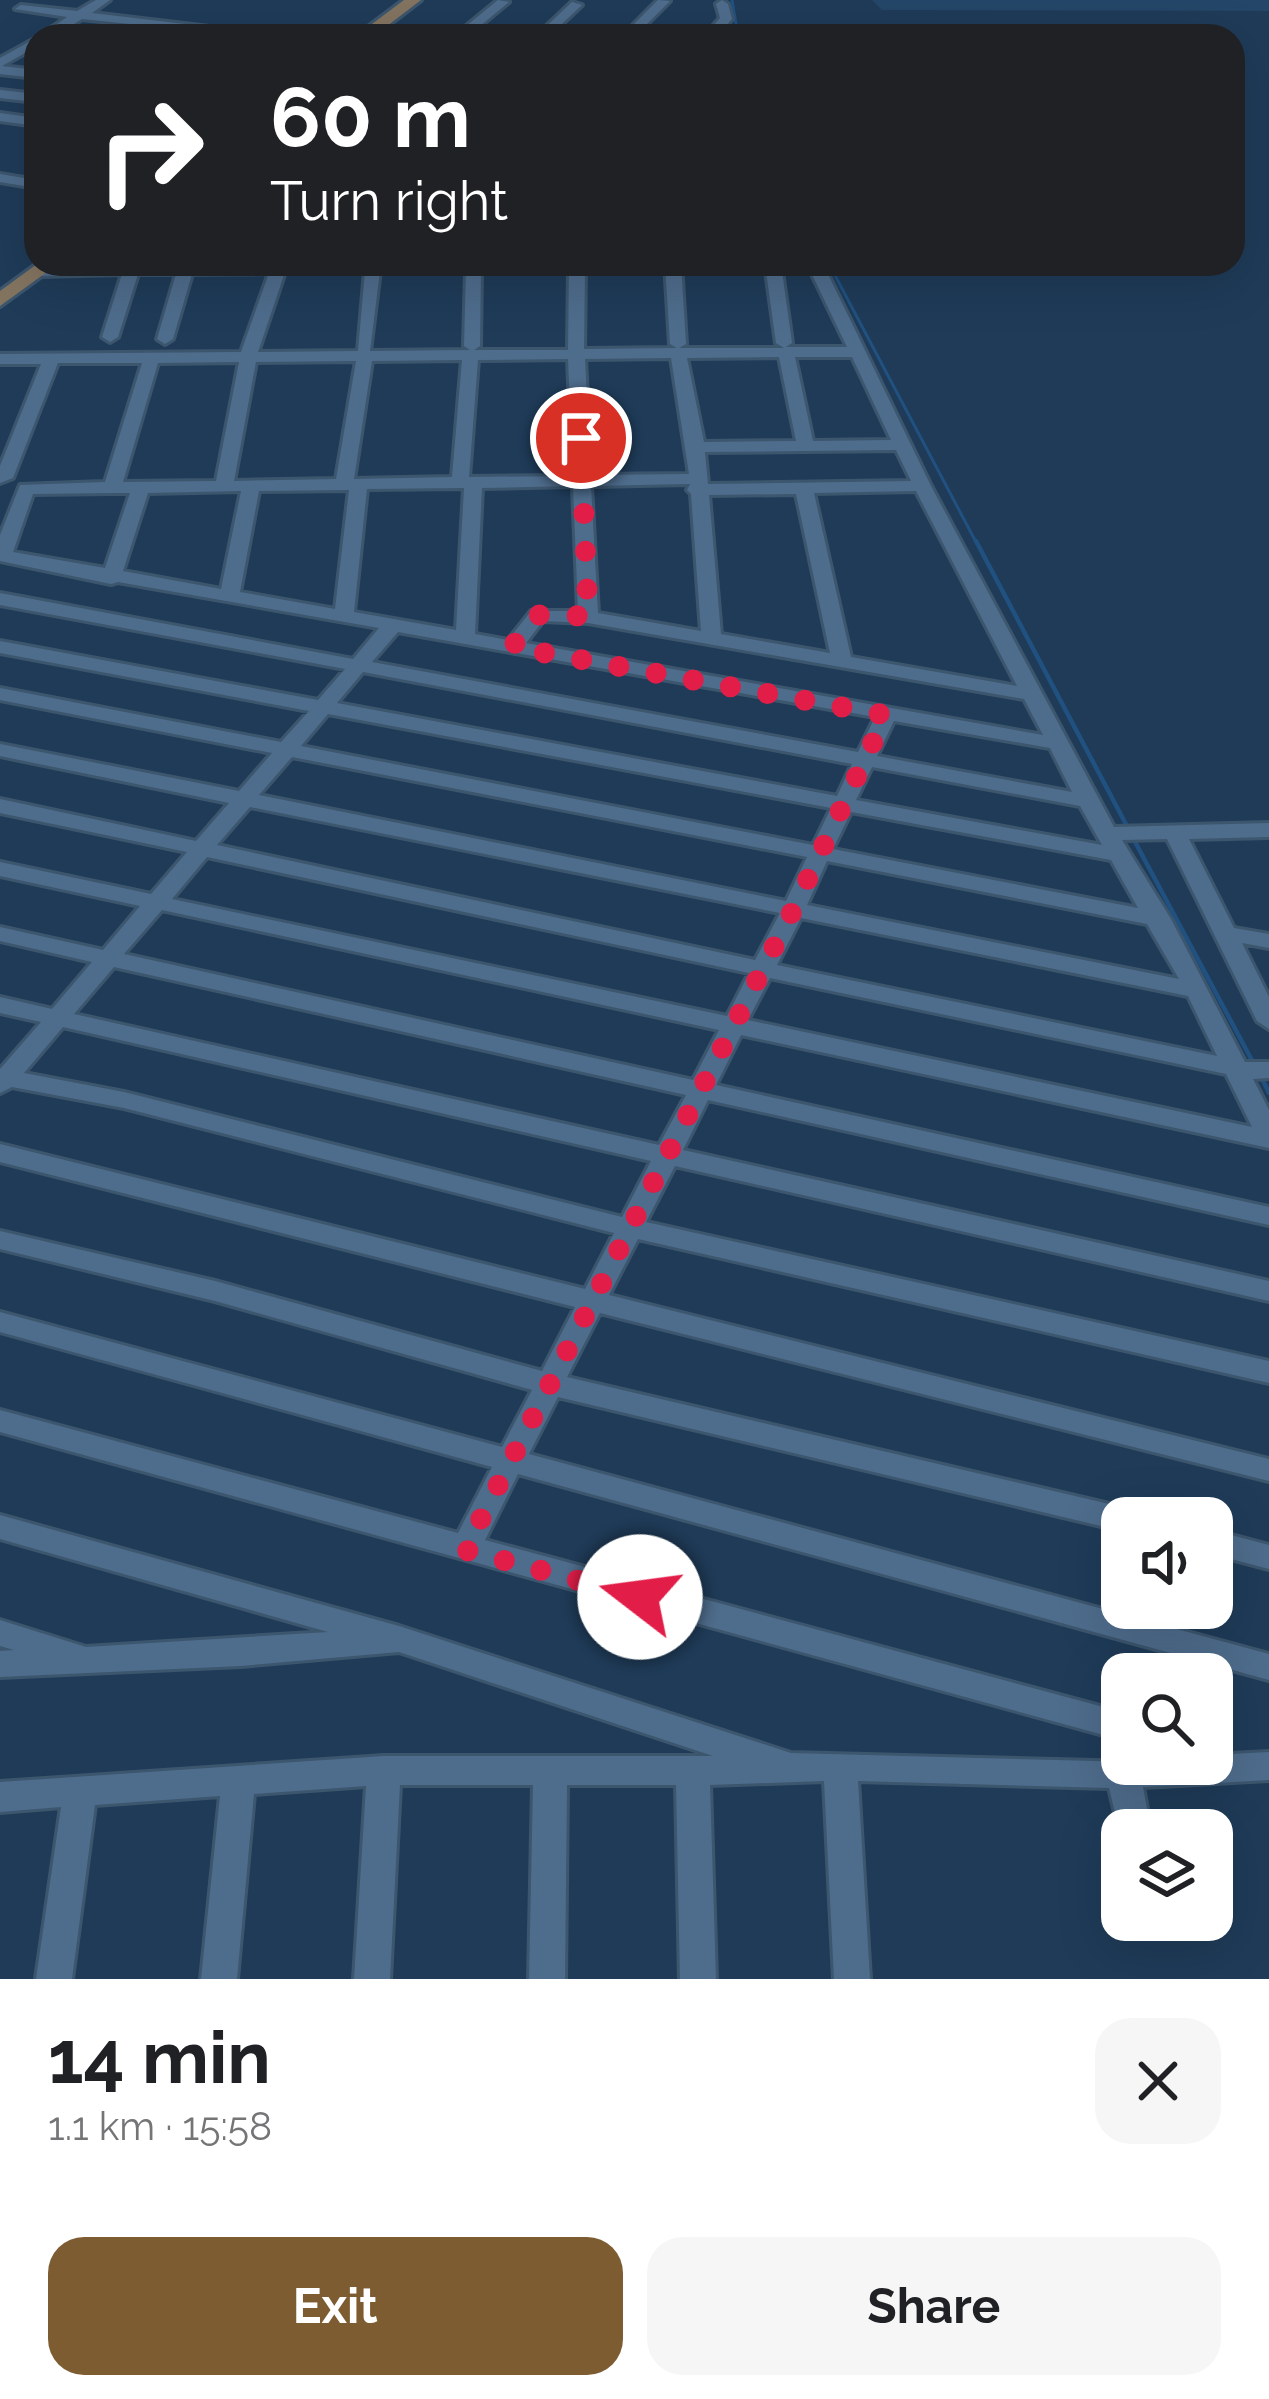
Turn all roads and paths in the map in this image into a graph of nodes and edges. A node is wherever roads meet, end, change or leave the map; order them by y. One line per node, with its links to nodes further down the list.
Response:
1 (104, 0): 7 (street)
2 (411, 1): 10 (main road)
3 (664, 1): 13 (street)
4 (502, 2): 11 (street)
5 (576, 4): 12 (street)
6 (21, 9): 7 (street)
7 (80, 15): 8 (street); 9 (street)
8 (65, 24)
9 (165, 24)
10 (380, 24)
11 (475, 24)
12 (555, 24)
13 (640, 24)
14 (33, 276): 24 (main road)
15 (129, 276): 25 (street)
16 (174, 276): 26 (street)
17 (274, 276): 34 (street)
18 (378, 276): 33 (street)
19 (481, 276): 32 (street)
20 (577, 276): 29 (street)
21 (674, 276): 30 (street)
22 (775, 276): 27 (street)
23 (820, 276): 28 (street)
24 (0, 300)
25 (110, 337)
26 (165, 339)
27 (785, 347): 28 (street); 30 (street); 39 (street)
28 (857, 347): 38 (street)
29 (577, 349): 30 (street); 32 (street); 43 (street)
30 (678, 349): 40 (street)
31 (0, 350): 34 (street)
32 (471, 351): 33 (street); 44 (street)
33 (364, 352): 34 (street); 45 (street)
34 (250, 354): 37 (street); 48 (street)
35 (0, 359): 36 (street)
36 (51, 360): 37 (street); 41 (street)
37 (151, 360): 51 (street)
38 (904, 445): 39 (street); 47 (street)
39 (806, 446): 40 (street)
40 (696, 447): 46 (street)
41 (8, 449): 42 (street)
42 (0, 478)
43 (583, 481): 44 (street); 46 (street); 58 (street)
44 (466, 482): 45 (street); 61 (street)
45 (351, 484): 49 (street); 59 (street)
46 (697, 485): 52 (street); 62 (street)
47 (922, 485): 52 (street); 68 (street)
48 (224, 486): 49 (street); 50 (street)
49 (250, 486): 56 (street)
50 (141, 487): 51 (street); 55 (street)
51 (112, 488): 53 (street)
52 (804, 488): 65 (street)
53 (8, 514): 54 (street)
54 (1, 555): 55 (street)
55 (111, 578): 56 (street)
56 (229, 598): 59 (street)
57 (0, 599): 66 (street)
58 (588, 616): 62 (street); 64 (street)
59 (344, 618): 60 (street)
60 (392, 626): 61 (street); 66 (street)
61 (465, 638): 64 (street)
62 (712, 640): 65 (street)
63 (0, 647): 69 (street)
64 (512, 647): 70 (street)
65 (842, 662): 68 (street)
66 (361, 664): 69 (street); 74 (street)
67 (0, 694): 73 (street)
68 (1036, 695): 71 (street)
69 (323, 708): 73 (street); 77 (street)
70 (886, 715): 71 (street); 74 (street)
71 (1060, 743): 76 (street)
72 (0, 750): 75 (street)
73 (284, 752): 75 (street); 83 (street)
74 (866, 758): 76 (street); 77 (street)
75 (244, 800): 82 (street); 86 (street)
76 (1088, 801): 81 (street)
77 (846, 805): 81 (street); 83 (street)
78 (0, 806): 82 (street)
79 (1167, 830): 80 (street); 81 (street); 88 (street)
80 (1269, 830)
81 (1115, 840): 87 (street)
82 (202, 849): 85 (street); 92 (street)
83 (820, 854): 86 (street); 87 (street)
84 (0, 869): 85 (street)
85 (156, 904): 91 (street); 97 (street)
86 (794, 908): 92 (street); 93 (street)
87 (1159, 920): 93 (street)
88 (1224, 933): 90 (street); 95 (street)
89 (0, 934): 91 (street)
90 (1269, 941)
91 (106, 958): 96 (street); 100 (street)
92 (761, 972): 97 (street); 98 (street)
93 (1197, 990): 98 (street)
94 (0, 1005): 96 (street)
95 (1266, 1008)
96 (57, 1018): 99 (street); 102 (street)
97 (732, 1027): 100 (street); 101 (street)
98 (1255, 1069): 101 (street)
99 (2, 1080): 105 (street)
100 (701, 1089): 102 (street); 104 (street)
101 (1269, 1137)
102 (668, 1152): 105 (street); 107 (street)
103 (0, 1153): 108 (street)
104 (1269, 1216)
105 (630, 1228): 108 (street); 110 (street)
106 (0, 1240): 111 (street)
107 (1269, 1291)
108 (592, 1302): 111 (street); 114 (street)
109 (0, 1322): 113 (street)
110 (1269, 1372)
111 (550, 1384): 113 (street); 115 (street)
112 (0, 1420): 118 (street)
113 (512, 1462): 118 (street); 124 (street)
114 (1269, 1470)
115 (1101, 1514)
116 (0, 1527): 121 (street)
117 (1233, 1548): 119 (street)
118 (465, 1550): 125 (street)
119 (1269, 1557)
120 (0, 1633): 122 (street)
121 (399, 1640): 122 (street); 132 (street)
122 (94, 1659): 123 (street)
123 (0, 1664)
124 (1269, 1667)
125 (1101, 1720)
126 (1233, 1756): 128 (street)
127 (840, 1766): 132 (street); 134 (street); 143 (street)
128 (1269, 1766): 129 (street)
129 (1233, 1768)
130 (550, 1769): 131 (street); 133 (street); 141 (street)
131 (384, 1770): 135 (street); 140 (street)
132 (800, 1770): 133 (street)
133 (693, 1771): 142 (street)
134 (1101, 1773)
135 (238, 1780): 136 (street); 139 (street)
136 (80, 1791): 137 (street); 138 (street)
137 (0, 1797)
138 (53, 1979)
139 (219, 1979)
140 (373, 1979)
141 (547, 1979)
142 (698, 1979)
143 (851, 1979)

